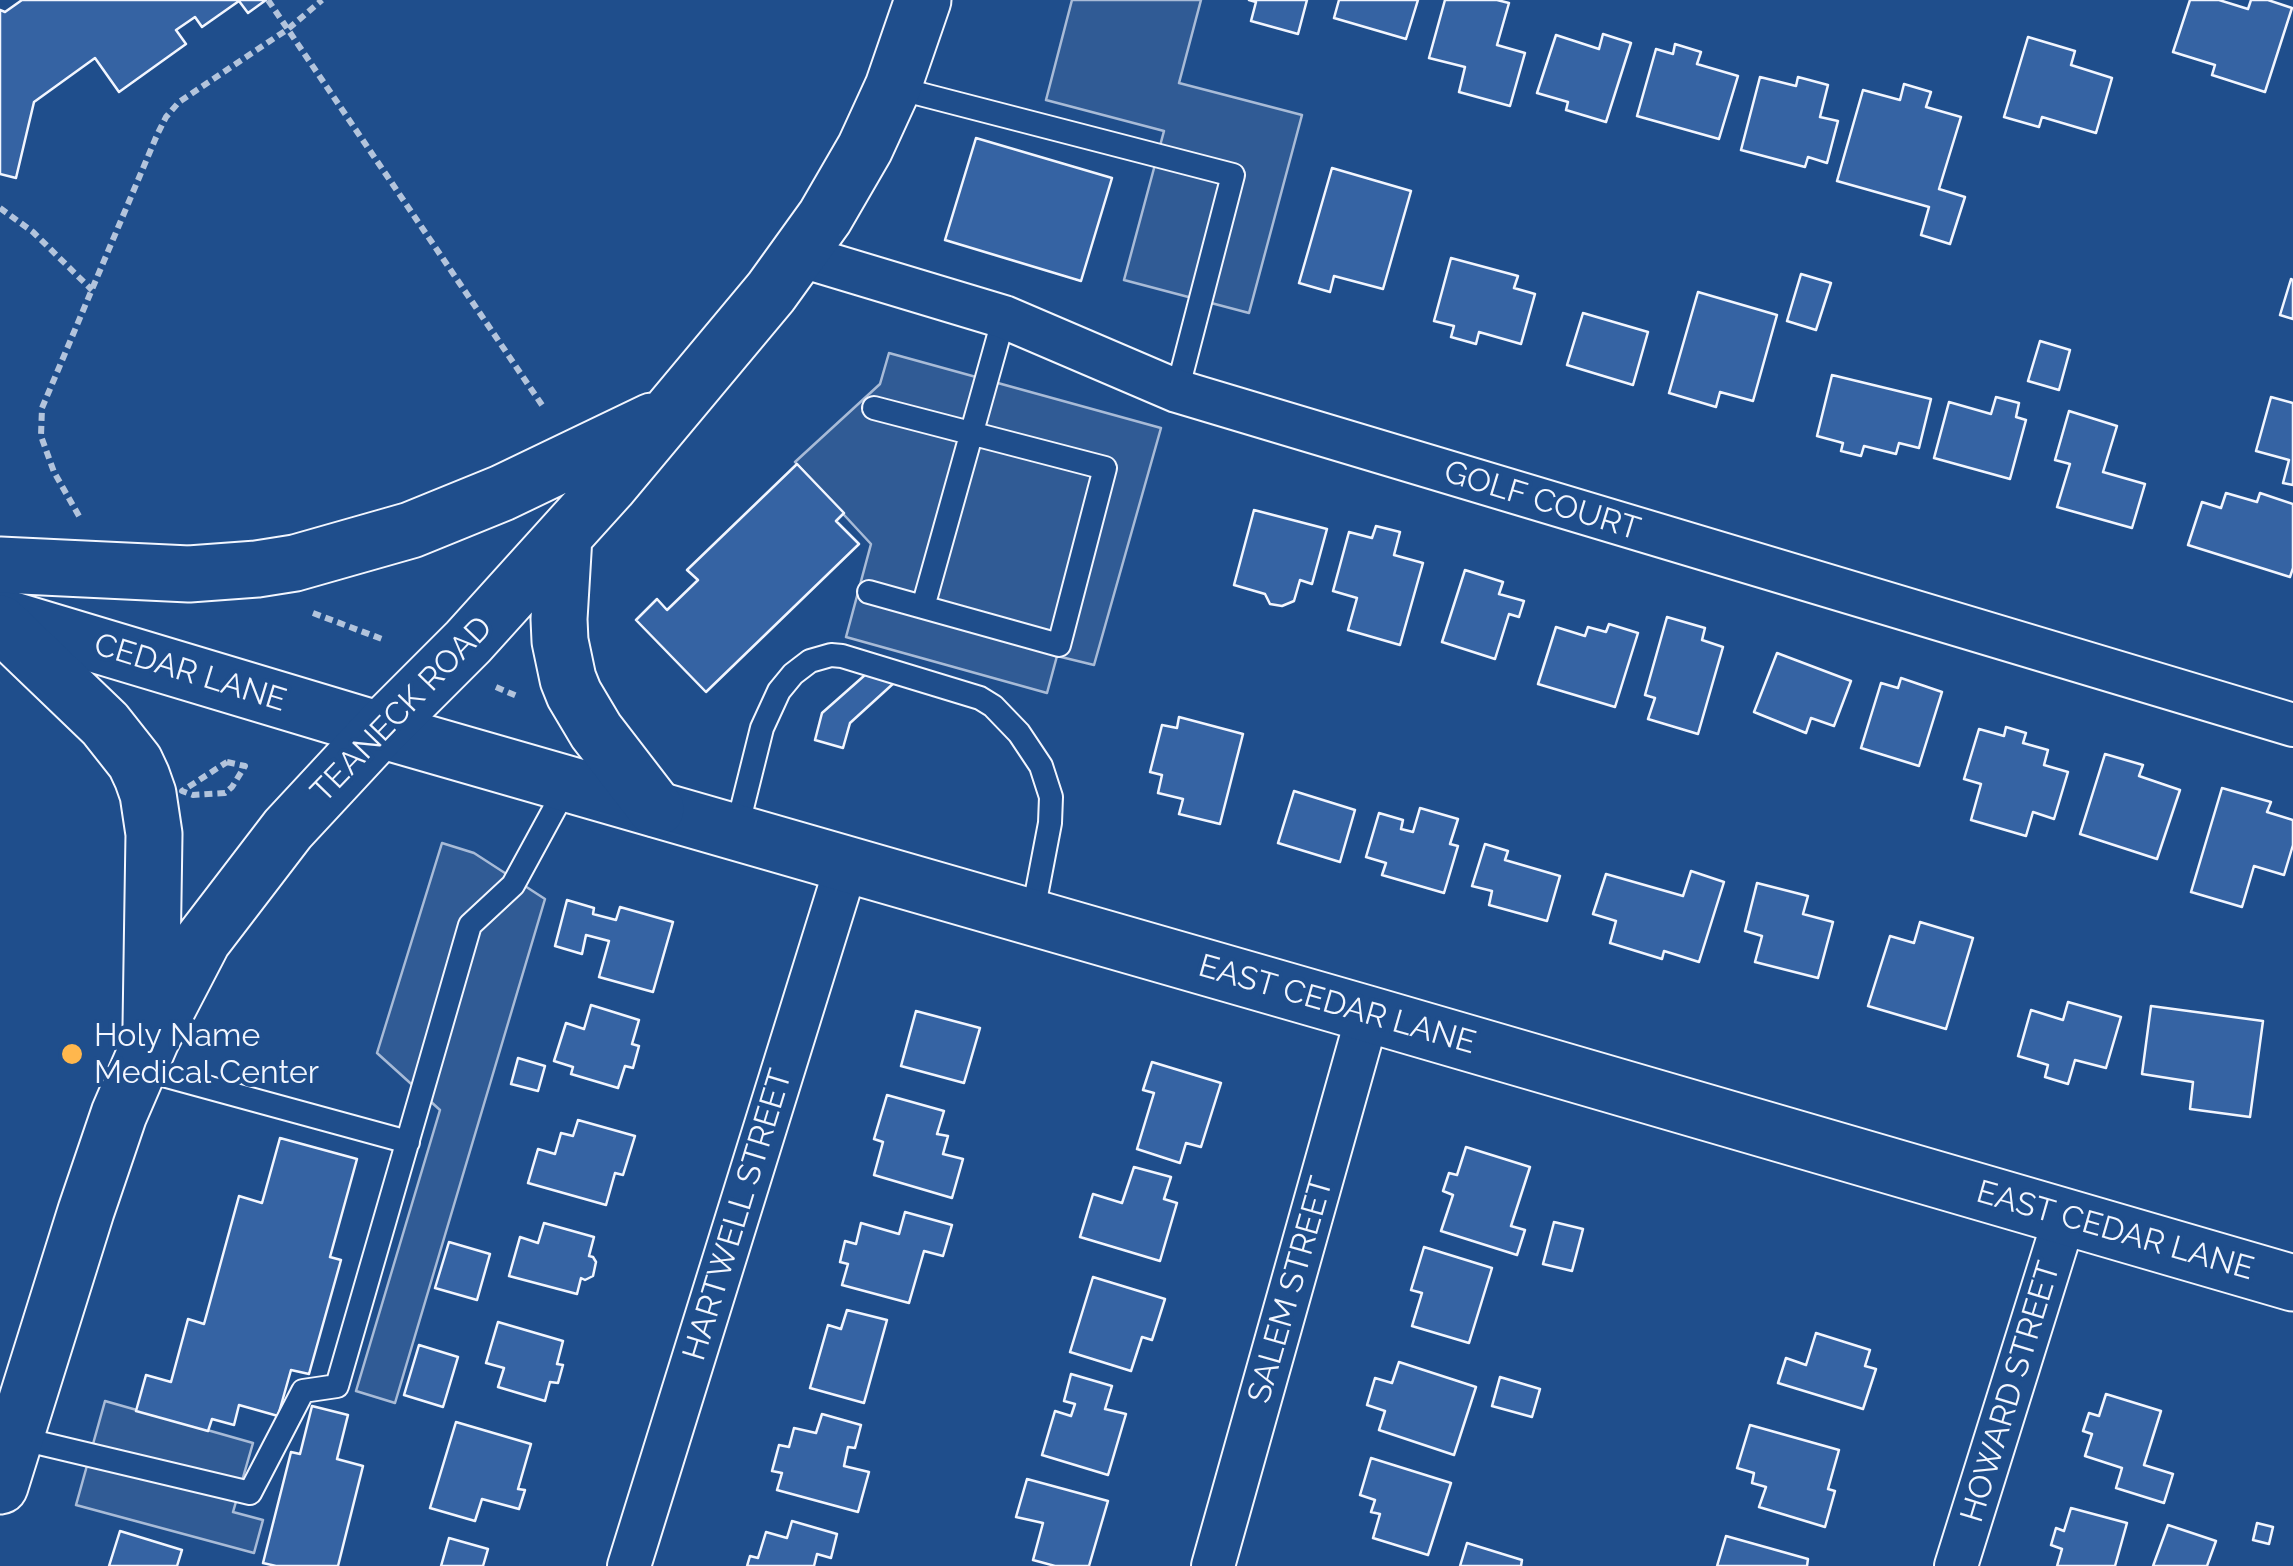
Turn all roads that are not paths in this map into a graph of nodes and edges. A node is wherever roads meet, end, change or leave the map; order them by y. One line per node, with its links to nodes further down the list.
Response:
1 (922, 0): 2 (main road, TEANECK ROAD)
2 (893, 88): 3 (main road, TEANECK ROAD); 5 (lane)
3 (798, 254): 4 (street, GOLF COURT); 7 (main road, TEANECK ROAD)
4 (1004, 317): 5 (street, GOLF COURT); 8 (lane)
5 (1178, 391): 14 (street, GOLF COURT)
6 (874, 408): 8 (lane)
7 (673, 410): 9 (main road, TEANECK ROAD); 10 (main road)
8 (973, 434): 12 (lane); 12 (lane)
9 (564, 536): 15 (main road, TEANECK ROAD); 17 (main road)
10 (0, 565)
11 (868, 592): 12 (lane)
12 (923, 607)
13 (0, 619): 15 (main road, CEDAR LANE); 22 (main road)
14 (2293, 725)
15 (380, 730): 16 (main road, EAST CEDAR LANE); 22 (main road, TEANECK ROAD)
16 (568, 784): 17 (main road, EAST CEDAR LANE); 23 (lane)
17 (656, 809): 18 (main road, EAST CEDAR LANE)
18 (736, 832): 19 (main road, EAST CEDAR LANE); 20 (lane)
19 (847, 864): 20 (main road, EAST CEDAR LANE); 27 (street, HARTWELL STREET)
20 (1032, 917): 21 (main road, EAST CEDAR LANE)
21 (1368, 1014): 24 (main road, EAST CEDAR LANE); 28 (street, SALEM STREET)
22 (144, 1054): 23 (lane); 26 (main road, TEANECK ROAD)
23 (408, 1142): 26 (lane)
24 (2065, 1217): 25 (main road, EAST CEDAR LANE); 29 (street, HOWARD STREET)
25 (2293, 1283)
26 (7, 1462)
27 (629, 1566)
28 (1213, 1566)
29 (1956, 1566)

